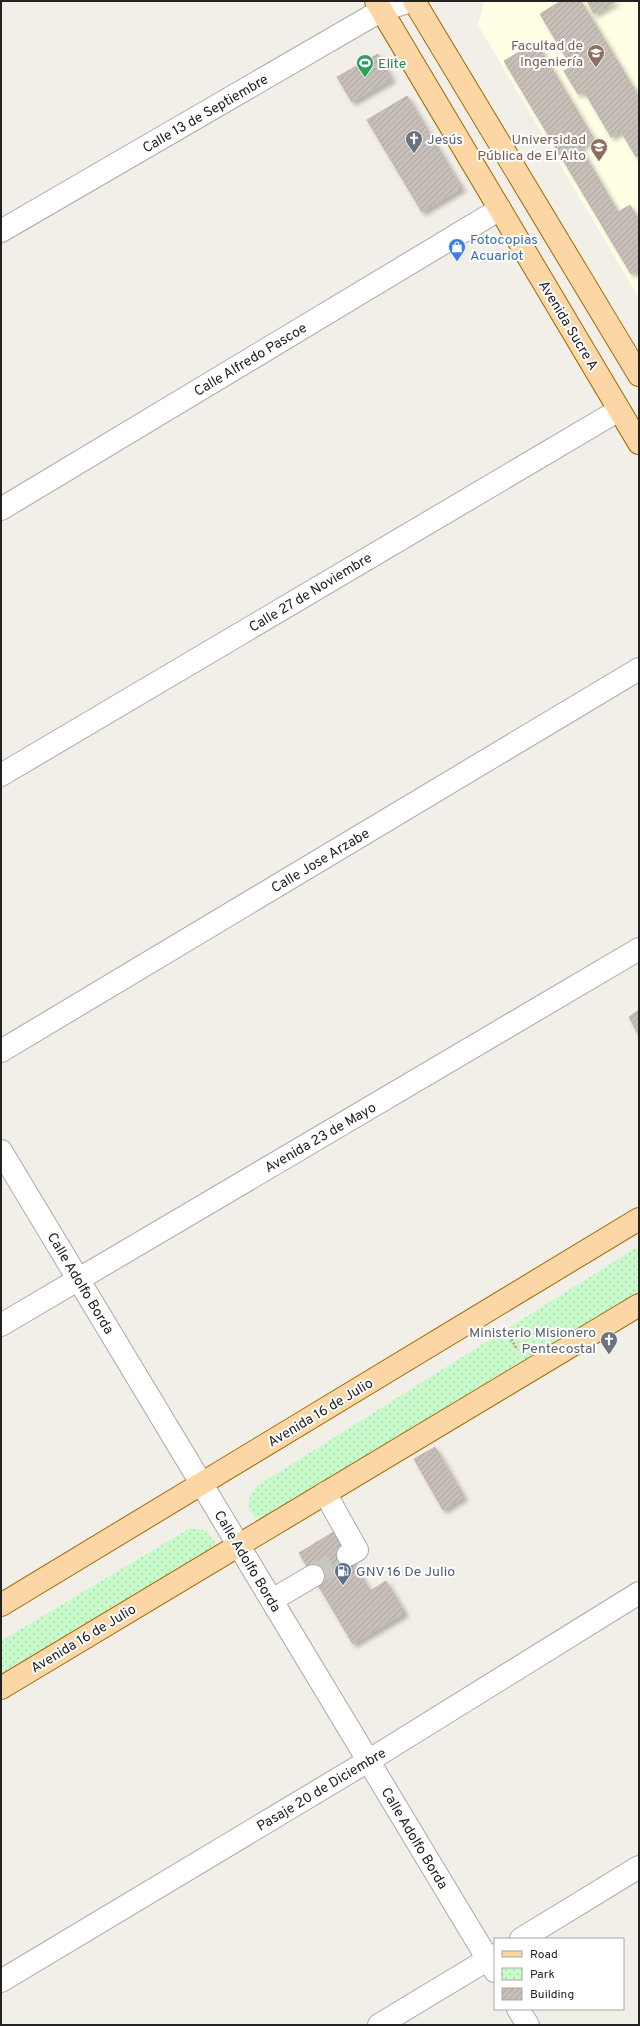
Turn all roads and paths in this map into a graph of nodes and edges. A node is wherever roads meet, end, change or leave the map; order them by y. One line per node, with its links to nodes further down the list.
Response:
1 (413, 1): 2 (street, Calle 13 de Septiembre); 5 (main road)
2 (379, 6): 3 (main road, Avenida Sucre A); 4 (street, Calle 13 de Septiembre)
3 (500, 209): 6 (main road, Avenida Sucre A); 8 (street, Calle Alfredo Pascoe)
4 (1, 231)
5 (639, 375)
6 (619, 410): 7 (main road, Avenida Sucre A); 10 (street, Calle 27 de Noviembre)
7 (639, 443)
8 (1, 509)
9 (639, 669): 12 (street, Calle Jose Arzabe)
10 (1, 775)
11 (639, 949): 15 (street, Avenida 23 de Mayo)
12 (1, 1051)
13 (1, 1151): 15 (street, Calle Adolfo Borda)
14 (639, 1220): 17 (main road, Avenida 16 de Julio)
15 (78, 1279): 18 (street, Avenida 23 de Mayo); 20 (street, Calle Adolfo Borda)
16 (639, 1305): 19 (main road, Avenida 16 de Julio)
17 (492, 1308): 19 (path); 20 (main road, Avenida 16 de Julio)
18 (1, 1325)
19 (530, 1370): 21 (main road, Avenida 16 de Julio)
20 (202, 1484): 22 (street, Calle Adolfo Borda); 27 (main road, Avenida 16 de Julio)
21 (325, 1493): 22 (main road, Avenida 16 de Julio); 23 (street)
22 (239, 1545): 26 (street, Calle Adolfo Borda); 28 (main road, Avenida 16 de Julio)
23 (348, 1555)
24 (313, 1576): 26 (street)
25 (639, 1593): 29 (street, Pasaje 20 de Diciembre)
26 (272, 1600): 29 (street, Calle Adolfo Borda)
27 (1, 1605)
28 (1, 1688)
29 (368, 1761): 32 (street, Calle Adolfo Borda); 33 (street, Pasaje 20 de Diciembre)
30 (639, 1867): 31 (street)
31 (523, 1938)
32 (493, 1961): 35 (street)
33 (1, 1980)
34 (519, 2010): 36 (street)
35 (379, 2025)
36 (528, 2025)

